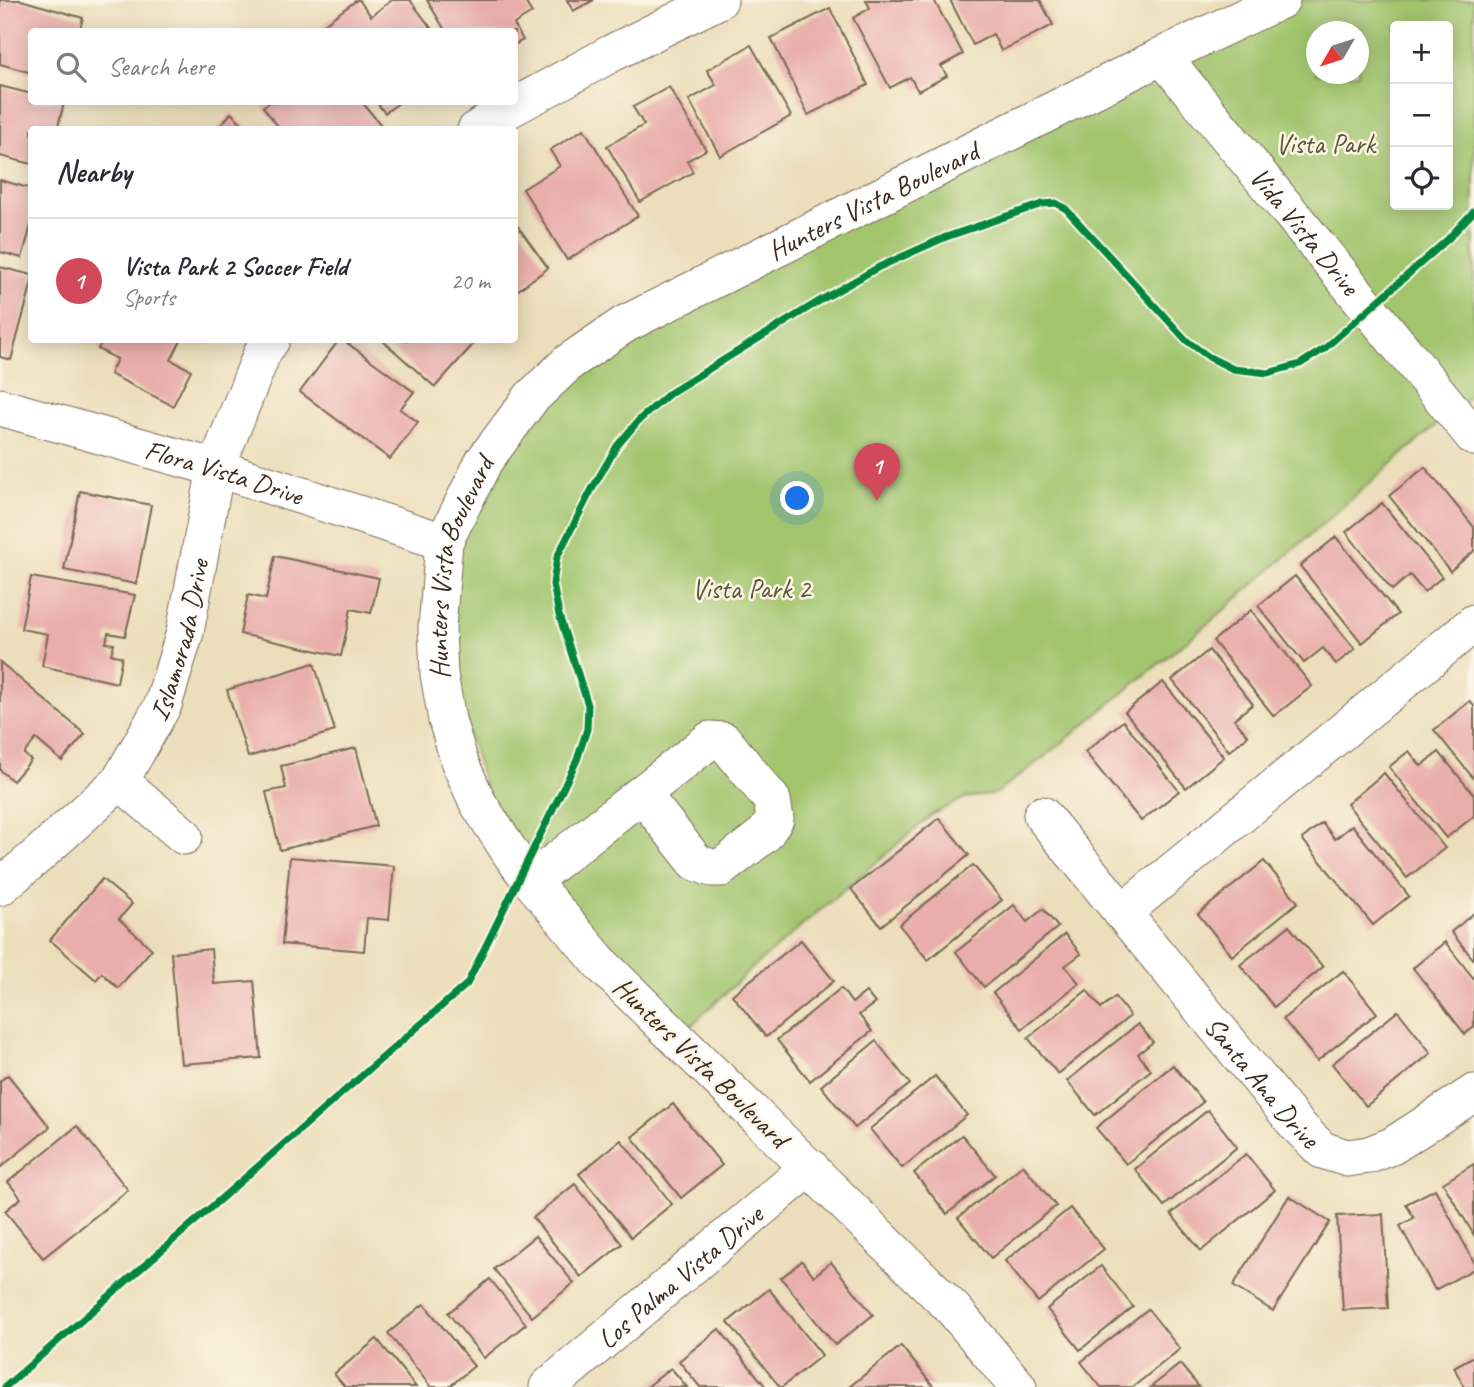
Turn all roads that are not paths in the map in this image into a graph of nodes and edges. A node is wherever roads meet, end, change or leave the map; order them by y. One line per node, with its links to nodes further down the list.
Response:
1 (719, 0): 4 (street)
2 (1281, 0): 3 (street, Hunters Vista Boulevard)
3 (1162, 55): 9 (street, Vida Vista Drive); 11 (street, Hunters Vista Boulevard)
4 (518, 104)
5 (517, 105): 6 (street)
6 (482, 126)
7 (269, 343): 10 (street, Islamorada Drive)
8 (0, 407): 10 (street, Flora Vista Drive)
9 (1474, 437)
10 (216, 468): 11 (street, Flora Vista Drive); 13 (street, Islamorada Drive)
11 (444, 542): 17 (street, Hunters Vista Boulevard)
12 (1474, 623): 19 (street)
13 (120, 781): 16 (street); 18 (street, Islamorada Drive)
14 (642, 794): 17 (street)
15 (1042, 815): 19 (street, Santa Ana Drive)
16 (184, 836)
17 (531, 881): 21 (street, Hunters Vista Boulevard)
18 (0, 887)
19 (1122, 913): 20 (street, Santa Ana Drive)
20 (1474, 1093)
21 (810, 1167): 22 (street, Los Palma Vista Drive); 23 (street, Hunters Vista Boulevard)
22 (548, 1387)
23 (1018, 1387)

